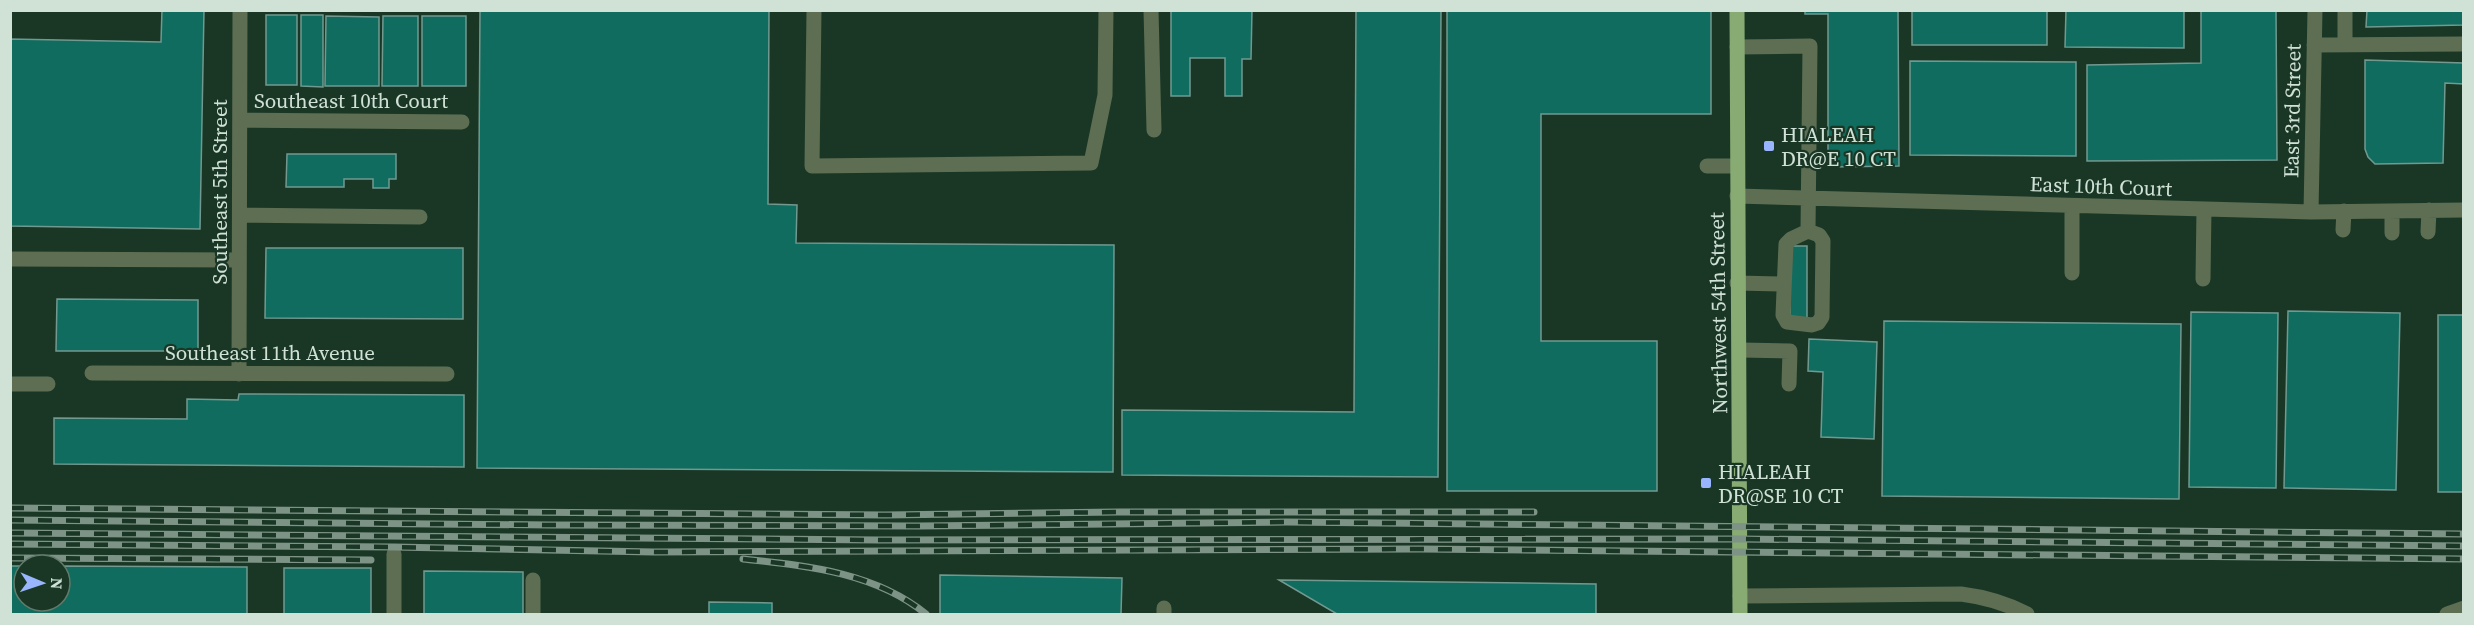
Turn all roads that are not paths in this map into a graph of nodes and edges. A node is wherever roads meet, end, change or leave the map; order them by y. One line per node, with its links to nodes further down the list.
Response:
1 (240, 10): 12 (street, Southeast 5th Street)
2 (814, 10): 3 (street)
3 (1106, 10)
4 (1151, 10): 14 (street)
5 (1737, 10): 11 (main road, Northwest 54th Street)
6 (2314, 10): 9 (street, East 3rd Street)
7 (2345, 10): 10 (street)
8 (2463, 44): 10 (street)
9 (2314, 45): 10 (street); 25 (street, East 3rd Street)
10 (2345, 45)
11 (1737, 47): 16 (main road, Northwest 54th Street); 18 (street)
12 (240, 120): 13 (street, Southeast 10th Court); 26 (street, Southeast 5th Street)
13 (462, 122)
14 (1154, 130)
15 (1707, 166): 16 (street)
16 (1737, 166): 17 (main road, Northwest 54th Street)
17 (1737, 196): 18 (street, East 10th Court); 36 (main road, Northwest 54th Street)
18 (1808, 198): 19 (street, East 10th Court); 29 (street)
19 (2072, 206): 20 (street, East 10th Court); 34 (street)
20 (2204, 209): 25 (street, East 10th Court); 35 (street)
21 (2429, 210): 22 (street, East 10th Court); 24 (street, East 10th Court); 30 (street)
22 (2463, 210)
23 (2344, 211): 24 (street, East 10th Court); 25 (street, East 10th Court); 28 (street)
24 (2392, 211): 31 (street)
25 (2311, 212)
26 (240, 215): 27 (street); 33 (street, Southeast 5th Street)
27 (420, 217)
28 (2343, 230)
29 (1808, 231): 37 (street); 37 (street)
30 (2427, 232)
31 (2392, 233)
32 (10, 259): 33 (street)
33 (239, 260): 40 (street, Southeast 5th Street)
34 (2072, 273)
35 (2203, 279)
36 (1737, 283): 37 (street); 38 (main road, Northwest 54th Street)
37 (1783, 284)
38 (1740, 350): 44 (street); 47 (main road, Northwest 54th Street)
39 (92, 373): 40 (street, Southeast 11th Avenue)
40 (239, 374): 41 (street, Southeast 11th Avenue)
41 (447, 374)
42 (10, 384): 43 (street)
43 (48, 384)
44 (1789, 384)
45 (394, 554): 49 (street)
46 (533, 580): 50 (street)
47 (1740, 596): 51 (main road, Northwest 54th Street); 52 (street)
48 (2463, 608): 53 (street)
49 (394, 615)
50 (532, 615)
51 (1740, 615)
52 (2026, 615)
53 (2447, 615)

